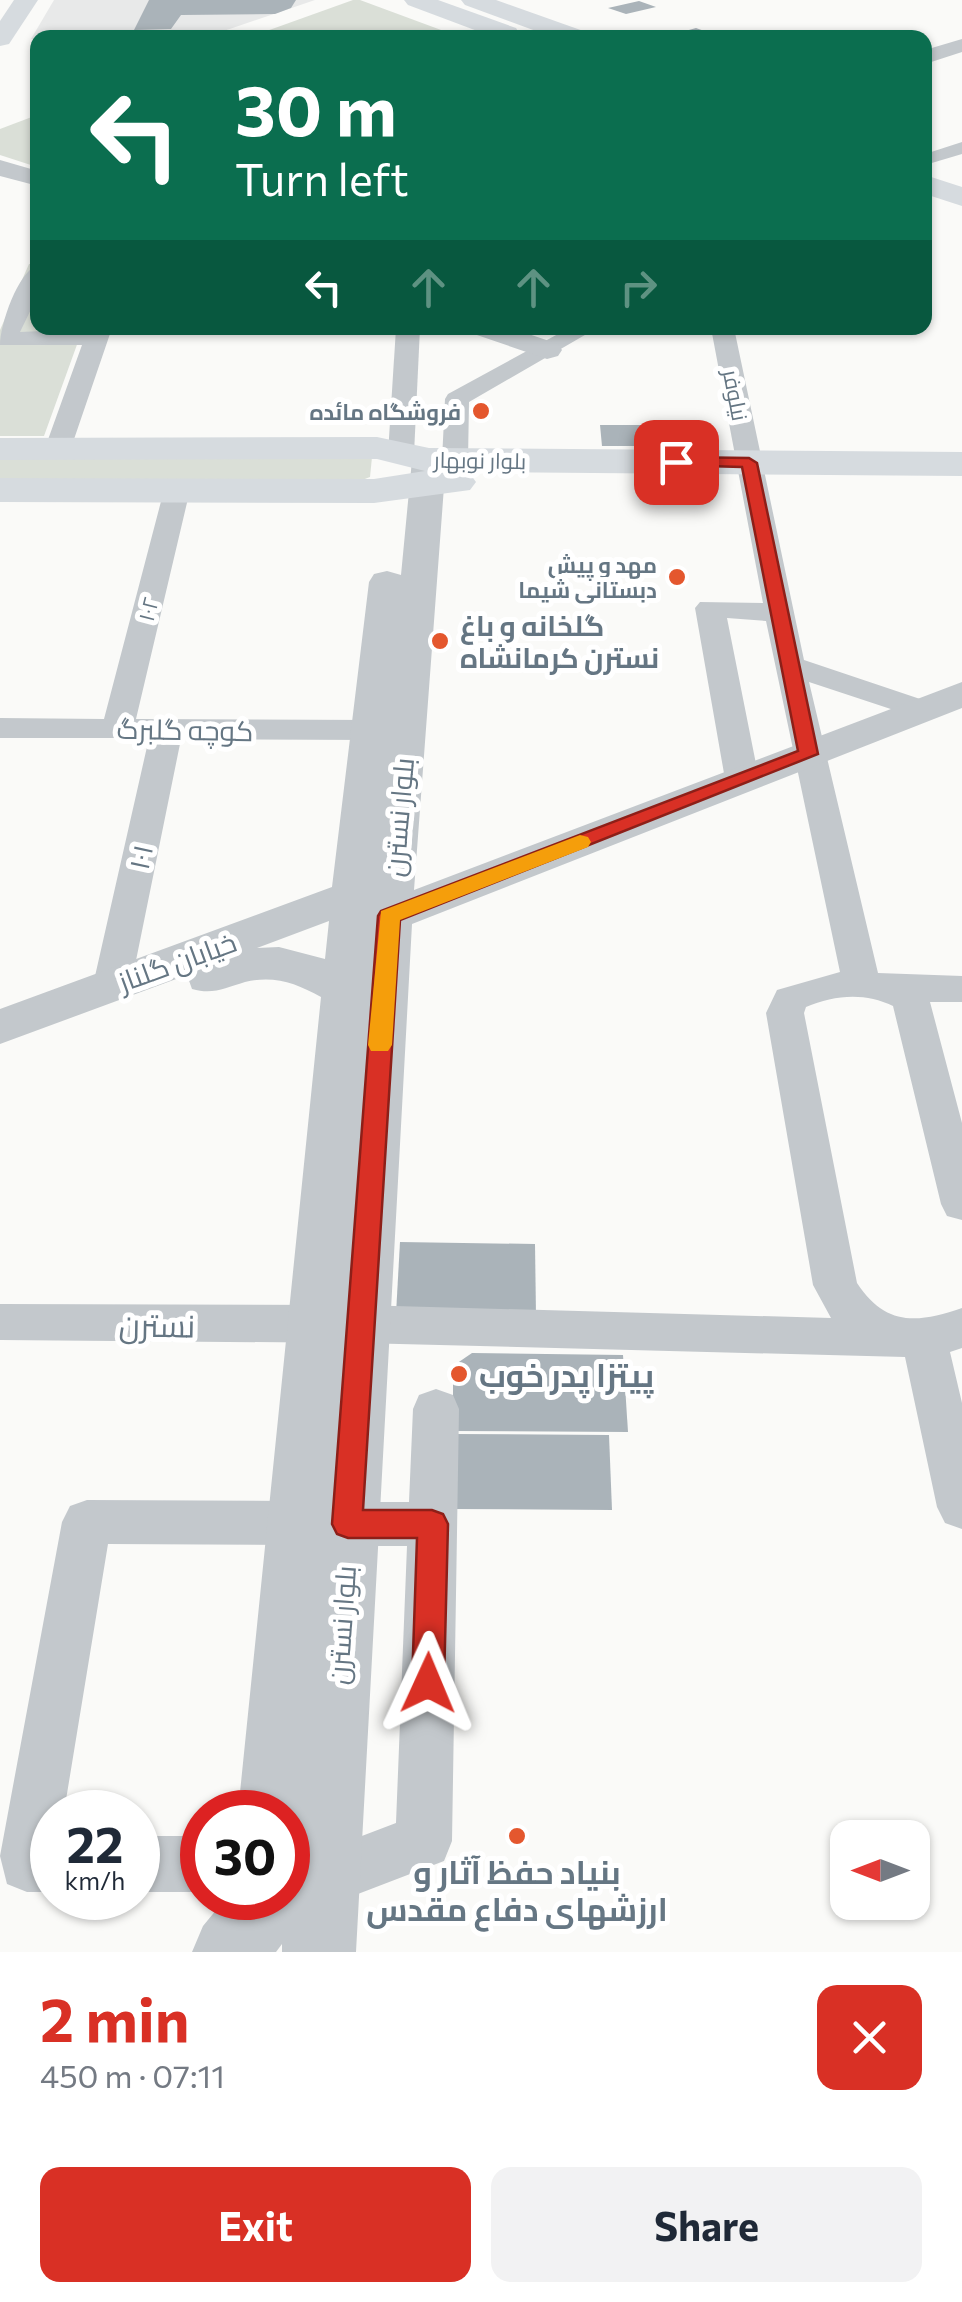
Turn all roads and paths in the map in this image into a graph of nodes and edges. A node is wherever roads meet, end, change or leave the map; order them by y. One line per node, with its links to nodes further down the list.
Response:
1 (26, 0): 4 (main road); 9 (main road)
2 (416, 0): 6 (main road)
3 (473, 0): 5 (main road)
4 (0, 1)
5 (546, 26): 7 (main road); 8 (main road)
6 (499, 30)
7 (548, 30)
8 (557, 30)
9 (0, 40)
10 (962, 45): 11 (street)
11 (932, 55)
12 (962, 148): 13 (street)
13 (932, 164)
14 (0, 168): 18 (street)
15 (932, 168): 17 (main road)
16 (932, 172): 19 (main road)
17 (962, 172)
18 (30, 177)
19 (962, 198)
20 (30, 288): 21 (street)
21 (67, 335)
22 (97, 335): 29 (street)
23 (410, 335): 28 (street)
24 (504, 335): 27 (street)
25 (573, 335): 27 (street)
26 (723, 335): 33 (street, نیلوفر)
27 (546, 350): 28 (street)
28 (431, 400): 32 (street); 32 (street)
29 (58, 448): 30 (main road, بلوار نوبهار); 32 (main road, بلوار نوبهار)
30 (0, 449)
31 (962, 464): 33 (main road, بلوار نوبهار)
32 (422, 469): 33 (main road, بلوار نوبهار); 35 (main road, بلوار نوبهار); 45 (street, بلوار نسترن); 48 (street, بلوار نسترن)
33 (751, 474): 34 (main road, بلوار نوبهار); 37 (street, نیلوفر)
34 (962, 486)
35 (177, 490): 36 (main road, بلوار نوبهار); 43 (street, ۱۰۲)
36 (2, 494)
37 (779, 613): 38 (street, نیلوفر); 47 (street)
38 (790, 665): 41 (street); 46 (street, نیلوفر)
39 (962, 668): 41 (street)
40 (962, 694): 41 (street)
41 (902, 704): 46 (street, خیابان گلناز)
42 (0, 728): 43 (street, کوچه گلبرگ)
43 (118, 728): 44 (street, کوچه گلبرگ)
44 (167, 728): 45 (street, کوچه گلبرگ); 49 (street, ۱۰۱)
45 (370, 730): 48 (street, بلوار نسترن)
46 (806, 741): 47 (street, خیابان گلناز); 50 (street, نیلوفر)
47 (739, 766): 48 (street, خیابان گلناز)
48 (378, 899): 49 (street, خیابان گلناز); 52 (street, بلوار نسترن); 57 (street, بلوار نسترن)
49 (112, 985): 53 (street, خیابان گلناز)
50 (877, 986): 51 (street); 55 (street, نیلوفر); 58 (street)
51 (962, 989)
52 (346, 990): 54 (street, خیابان گلناز); 57 (street, بلوار نسترن)
53 (0, 1028)
54 (0, 1056)
55 (962, 1204)
56 (0, 1322): 57 (street, نسترن)
57 (337, 1325): 58 (street, نسترن); 61 (street, بلوار نسترن)
58 (943, 1333): 60 (street)
59 (436, 1409): 62 (street)
60 (962, 1507)
61 (322, 1524): 62 (street); 63 (street); 64 (street, بلوار نسترن); 65 (street, بلوار نسترن)
62 (432, 1524): 66 (street)
63 (40, 1790)
64 (277, 1790)
65 (287, 1790)
66 (310, 1891)
67 (284, 1920): 68 (street, بلوار نسترن)
68 (318, 1952)

